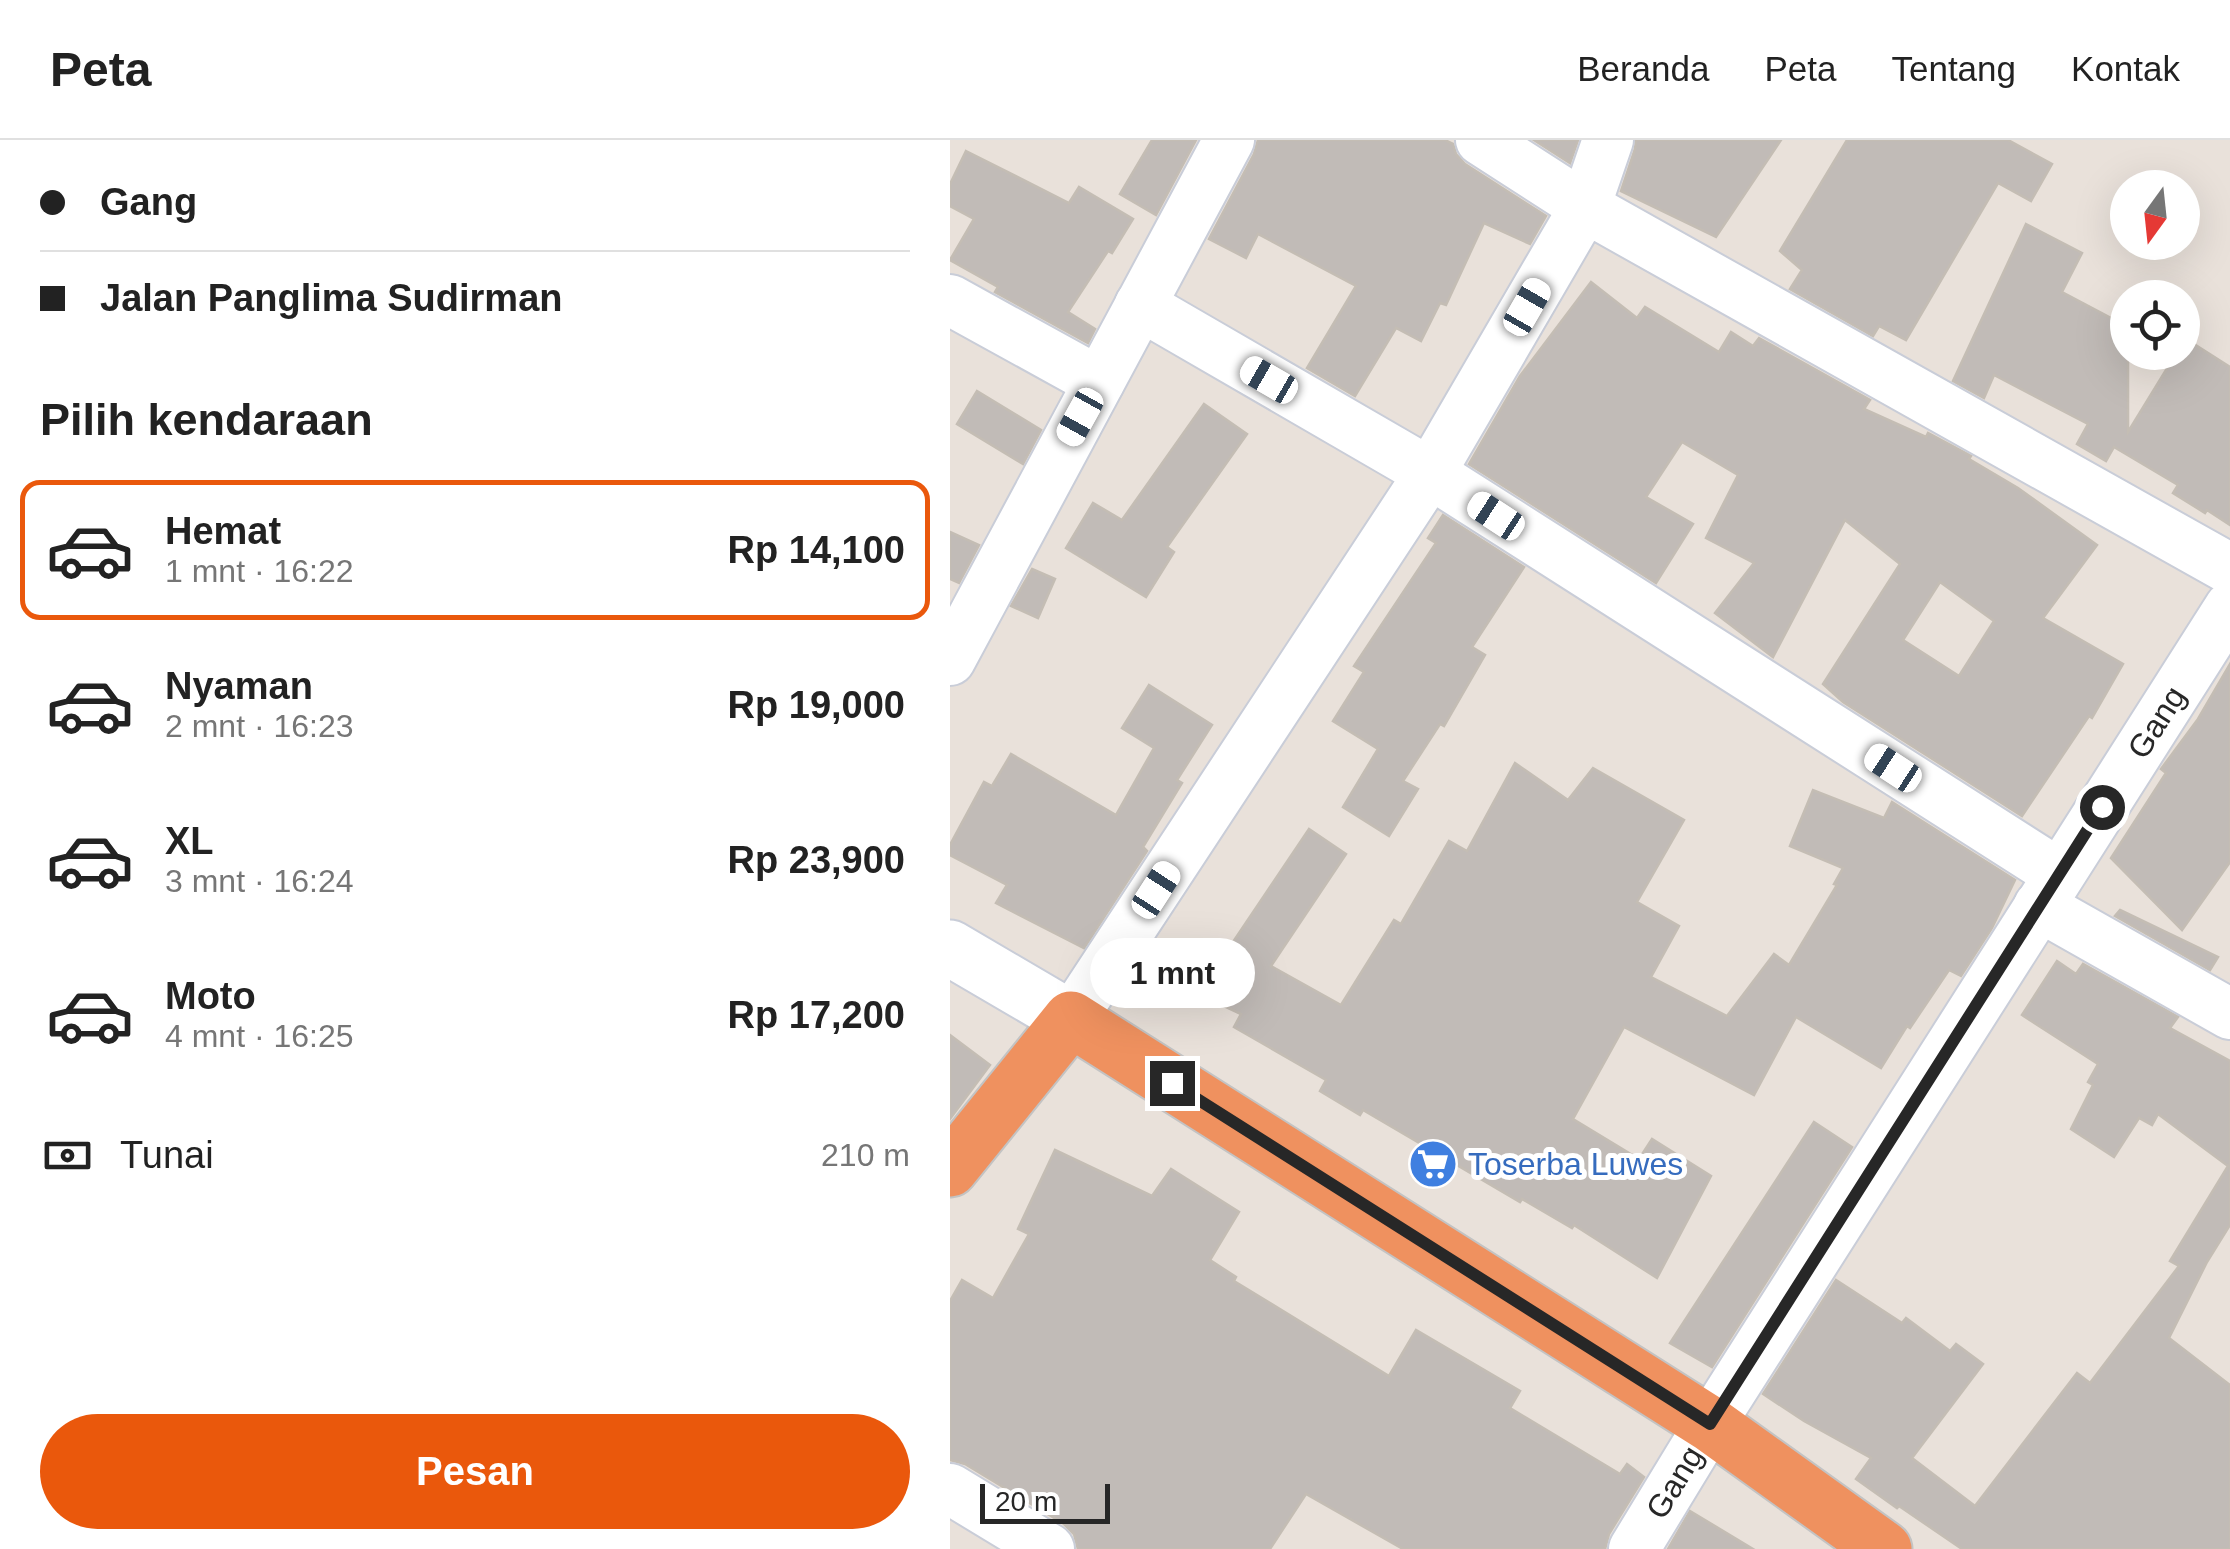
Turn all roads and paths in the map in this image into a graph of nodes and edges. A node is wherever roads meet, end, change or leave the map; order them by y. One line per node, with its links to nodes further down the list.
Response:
1 (1228, 140): 6 (street)
2 (1481, 140): 4 (street)
3 (1608, 140): 4 (street)
4 (1585, 207): 8 (street); 9 (street)
5 (950, 300): 7 (street)
6 (1140, 305): 7 (street); 8 (street)
7 (1099, 382): 11 (street)
8 (1430, 473): 12 (street); 15 (street)
9 (2230, 569)
10 (2230, 607): 12 (street, Gang)
11 (950, 660)
12 (2049, 890): 14 (street); 17 (street, Gang)
13 (950, 948): 15 (street)
14 (2230, 1014)
15 (1071, 1019): 16 (highway); 17 (highway)
16 (950, 1169)
17 (1710, 1424): 20 (street, Gang); 21 (highway)
18 (950, 1488): 19 (street)
19 (1049, 1549)
20 (1634, 1549)
21 (1884, 1549)

